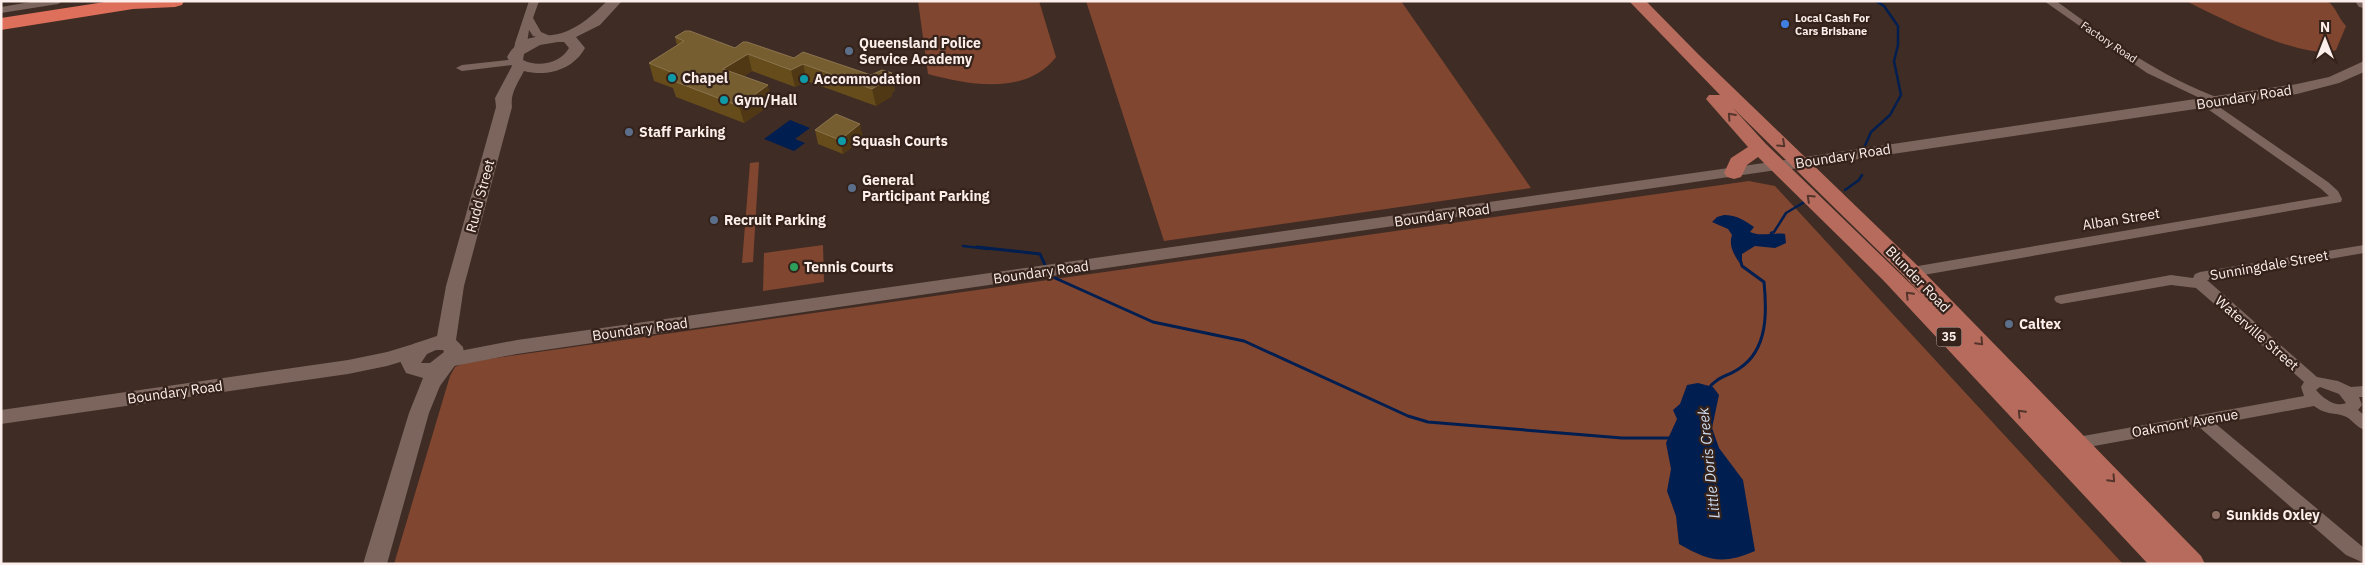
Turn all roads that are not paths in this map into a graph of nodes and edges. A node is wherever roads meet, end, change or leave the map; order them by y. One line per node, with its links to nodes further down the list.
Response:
1 (58, 1): 11 (street)
2 (114, 1): 12 (highway)
3 (175, 1): 10 (highway)
4 (534, 1): 13 (street, Rudd Street)
5 (615, 1): 15 (main road)
6 (620, 1): 15 (main road)
7 (1623, 1): 23 (main road, Blunder Road / 35, one-way to 7)
8 (1638, 1): 24 (main road, Blunder Road / 35, one-way to 24)
9 (2049, 1): 20 (street, Factory Road)
10 (142, 3): 14 (highway)
11 (1, 10)
12 (1, 19)
13 (529, 20): 15 (street); 16 (street, Rudd Street)
14 (1, 24)
15 (563, 40): 16 (main road); 19 (main road, Rudd Street)
16 (518, 58): 18 (street); 19 (main road); 22 (main road, Rudd Street)
17 (2364, 66): 21 (main road, Boundary Road)
18 (462, 68)
19 (546, 68): 22 (main road, Rudd Street)
20 (2170, 82): 21 (street, Factory Road); 21 (street, Factory Road)
21 (2205, 103): 24 (main road, Boundary Road); 27 (street, Factory Road)
22 (504, 107): 31 (main road, Rudd Street)
23 (1759, 148): 25 (main road, Blunder Road / 35); 26 (main road)
24 (1801, 162): 25 (main road, Boundary Road); 29 (main road, Blunder Road / 35)
25 (1778, 166): 26 (street, Boundary Road); 46 (main road, Blunder Road / 35, one-way to 25)
26 (1734, 172): 34 (street, Boundary Road)
27 (2336, 199): 29 (street, Alban Street)
28 (2364, 249): 30 (street, Sunningdale Street)
29 (1912, 272): 46 (main road, Blunder Road / 35, one-way to 46)
30 (2200, 284): 32 (street, Sunningdale Street); 37 (street, Waterville Street)
31 (455, 286): 33 (main road, Rudd Street); 34 (main road, Rudd Street)
32 (2061, 299)
33 (421, 348): 34 (main road); 35 (street, Boundary Road); 36 (main road, Rudd Street)
34 (447, 353): 36 (main road); 42 (main road, Rudd Street)
35 (348, 367): 36 (street, Boundary Road); 43 (street, Boundary Road)
36 (415, 369): 42 (main road, Rudd Street)
37 (2314, 382): 39 (street); 40 (street)
38 (2364, 391): 39 (street)
39 (2348, 393): 41 (street)
40 (2315, 400): 41 (street); 44 (street, Oakmont Avenue)
41 (2348, 410): 45 (street)
42 (418, 413): 48 (main road, Rudd Street)
43 (1, 417)
44 (2202, 420): 46 (street, Oakmont Avenue); 47 (street)
45 (2364, 424)
46 (2066, 446): 49 (main road, Blunder Road / 35); 50 (main road, Blunder Road / 35, one-way to 50)
47 (2364, 556)
48 (375, 564)
49 (2165, 564)
50 (2192, 564)

